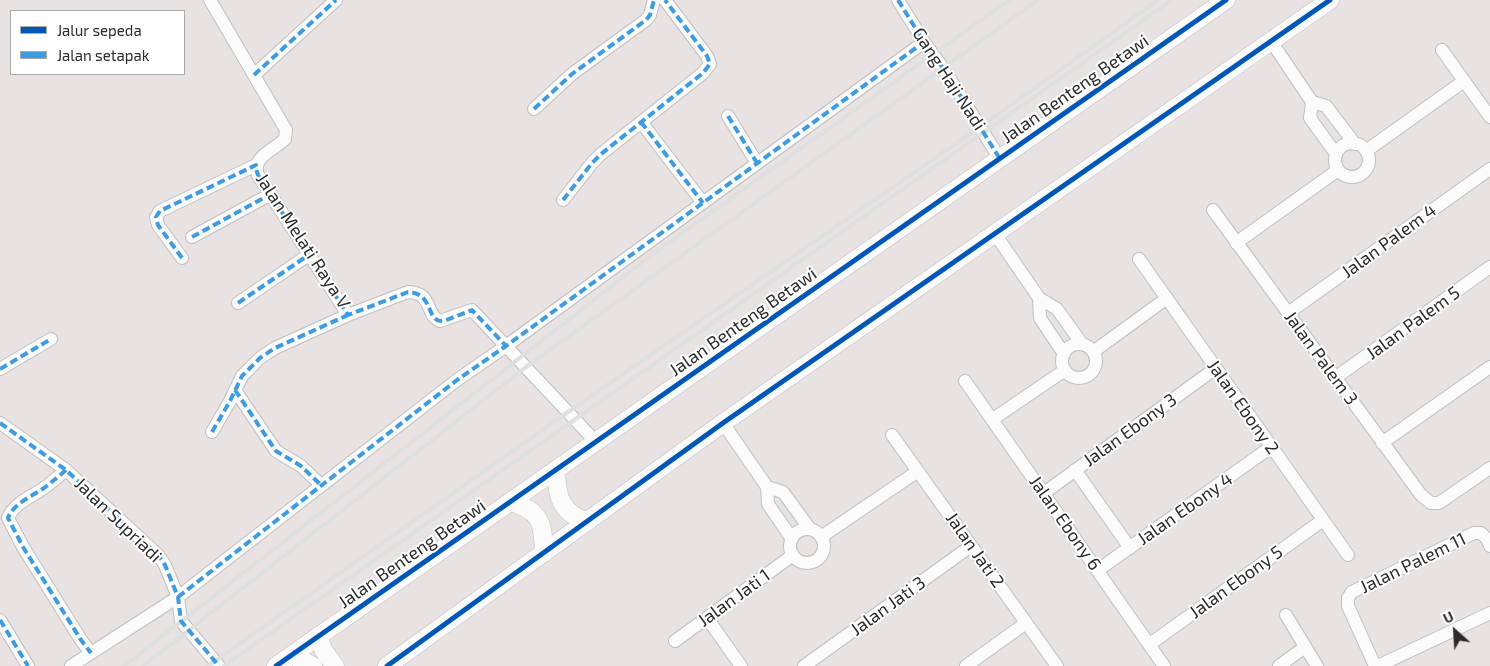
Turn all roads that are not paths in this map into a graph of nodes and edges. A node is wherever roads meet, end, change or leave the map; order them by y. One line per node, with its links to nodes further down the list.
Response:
1 (210, 0): 11 (street, Jalan Melati Raya V)
2 (336, 0): 11 (street)
3 (654, 0): 14 (street)
4 (665, 0): 17 (street)
5 (898, 0): 9 (street, Gang Haji Nadi)
6 (1226, 0): 21 (main road, Jalan Benteng Betawi)
7 (1330, 0): 8 (main road)
8 (1271, 41): 13 (street); 30 (main road)
9 (924, 42): 21 (street, Gang Haji Nadi); 22 (street)
10 (1442, 50): 12 (street)
11 (254, 75): 23 (street, Jalan Melati Raya V)
12 (1464, 81): 16 (street); 19 (street)
13 (1312, 102): 18 (street); 20 (street)
14 (534, 109)
15 (728, 116): 22 (street)
16 (1490, 117)
17 (641, 122): 27 (street); 28 (street)
18 (1355, 144): 19 (street); 20 (street)
19 (1366, 151): 25 (street)
20 (1336, 154): 25 (street)
21 (1000, 159): 59 (main road, Jalan Benteng Betawi)
22 (757, 163): 28 (street)
23 (256, 165): 26 (street, Jalan Melati Raya V); 34 (street)
24 (1490, 168): 40 (street, Jalan Palem 4)
25 (1338, 170): 32 (street)
26 (271, 194): 31 (street); 33 (street, Jalan Melati Raya V)
27 (563, 200)
28 (702, 203): 44 (street)
29 (1213, 210): 32 (street, Jalan Palem 3)
30 (995, 234): 37 (street); 56 (main road)
31 (192, 237)
32 (1236, 243): 40 (street, Jalan Palem 3)
33 (310, 254): 39 (street); 41 (street, Jalan Melati Raya V)
34 (182, 258)
35 (1139, 259): 38 (street, Jalan Ebony 2)
36 (1490, 268): 51 (street, Jalan Palem 5)
37 (1039, 298): 43 (street); 46 (street)
38 (1167, 298): 45 (street); 48 (street, Jalan Ebony 2)
39 (238, 303)
40 (1288, 314): 51 (street, Jalan Palem 3)
41 (348, 315): 44 (street, Jalan Melati Raya V); 53 (street)
42 (51, 339): 49 (street)
43 (1082, 344): 45 (street); 46 (street)
44 (506, 346): 59 (street, Jalan Melati Raya V); 67 (street)
45 (1093, 352): 50 (street)
46 (1064, 354): 50 (street)
47 (1490, 367): 60 (street)
48 (1216, 368): 61 (street, Jalan Ebony 2); 65 (street, Jalan Ebony 3)
49 (0, 369)
50 (1065, 370): 54 (street)
51 (1335, 378): 60 (street, Jalan Palem 3)
52 (966, 381): 54 (street, Jalan Ebony 6)
53 (236, 390): 57 (street); 67 (street)
54 (993, 419): 69 (street, Jalan Ebony 6)
55 (0, 423): 63 (street, Jalan Supriadi)
56 (723, 423): 68 (street); 72 (main road)
57 (212, 432)
58 (892, 435): 66 (street, Jalan Jati 2)
59 (596, 442): 64 (main road, Jalan Benteng Betawi)
60 (1382, 443): 62 (street, Jalan Palem 3)
61 (1271, 447): 71 (street, Jalan Ebony 2); 78 (street, Jalan Ebony 4)
62 (1490, 468)
63 (66, 470): 83 (street, Jalan Supriadi); 93 (street)
64 (556, 470): 70 (main road, Jalan Benteng Betawi); 72 (main road)
65 (1075, 470): 69 (street, Jalan Ebony 3); 78 (street)
66 (918, 472): 74 (street); 76 (street, Jalan Jati 2)
67 (321, 485): 83 (street)
68 (767, 487): 73 (street); 75 (street)
69 (1044, 493): 82 (street, Jalan Ebony 6)
70 (510, 502): 79 (main road); 89 (main road, Jalan Benteng Betawi)
71 (1323, 520): 81 (street, Jalan Ebony 2); 91 (street, Jalan Ebony 5)
72 (587, 522): 79 (main road)
73 (810, 529): 74 (street); 75 (street)
74 (821, 537): 80 (street)
75 (792, 539): 80 (street)
76 (972, 546): 88 (street, Jalan Jati 2); 103 (street, Jalan Jati 3)
77 (1490, 546): 109 (street, Jalan Palem 11)
78 (1130, 548): 82 (street, Jalan Ebony 4)
79 (544, 553): 101 (main road)
80 (793, 555): 86 (street, Jalan Jati 1)
81 (1348, 555)
82 (1098, 570): 91 (street, Jalan Ebony 6)
83 (178, 597): 93 (street); 97 (street, Jalan Supriadi)
84 (1490, 613): 109 (street)
85 (1286, 615): 92 (street)
86 (707, 618): 90 (street, Jalan Jati 1); 102 (street)
87 (0, 620): 95 (street)
88 (1026, 623): 104 (street); 105 (street, Jalan Jati 2)
89 (318, 636): 94 (main road, Jalan Benteng Betawi); 100 (main road)
90 (675, 641)
91 (1150, 644): 106 (street, Jalan Ebony 6)
92 (1306, 647): 107 (street); 108 (street)
93 (91, 653): 96 (street)
94 (292, 655): 98 (main road, Jalan Benteng Betawi); 99 (main road)
95 (28, 666)
96 (71, 666)
97 (219, 666)
98 (276, 666)
99 (313, 666)
100 (335, 666)
101 (387, 666)
102 (741, 666)
103 (804, 666)
104 (966, 666)
105 (1057, 666)
106 (1164, 666)
107 (1279, 666)
108 (1317, 666)
109 (1376, 666)

